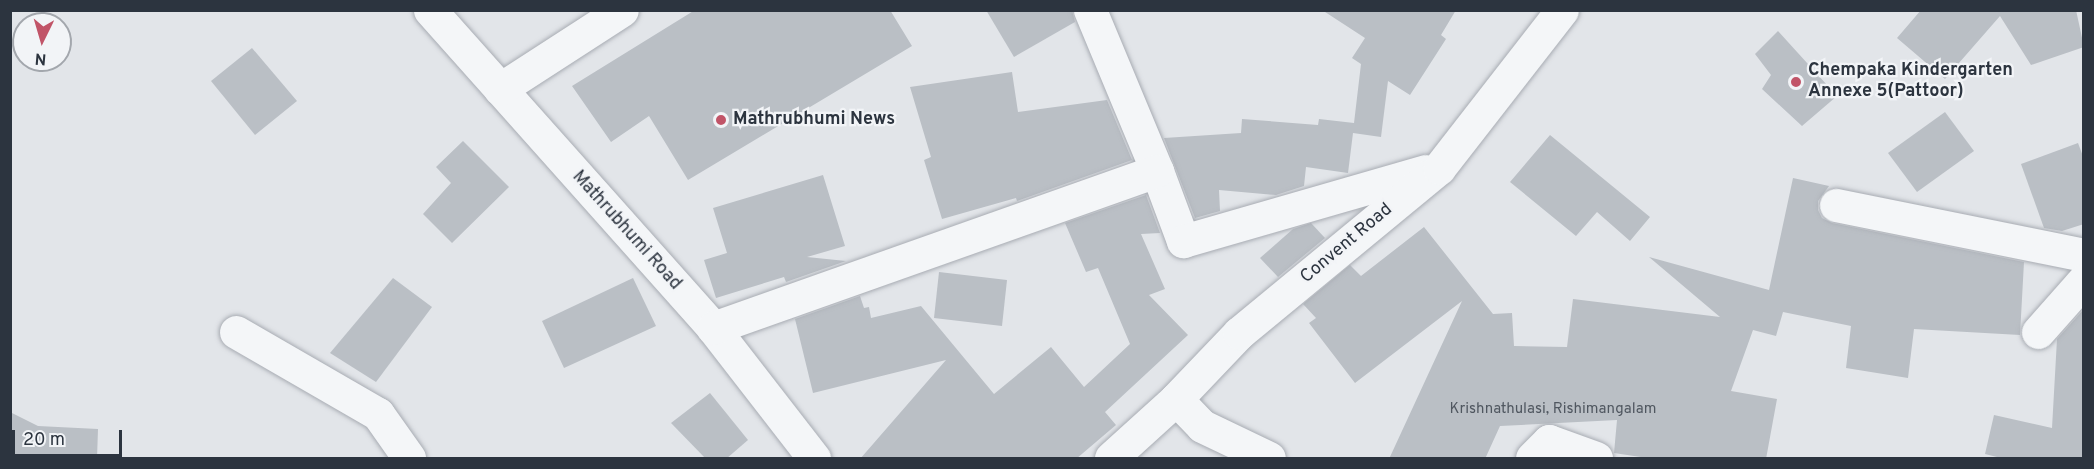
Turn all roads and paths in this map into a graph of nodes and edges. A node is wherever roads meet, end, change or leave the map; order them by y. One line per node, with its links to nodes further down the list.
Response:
1 (429, 10): 5 (street, Mathrubhumi Road)
2 (622, 10): 5 (street)
3 (1090, 10): 7 (street)
4 (1562, 10): 6 (street, Convent Road)
5 (500, 89): 11 (street, Mathrubhumi Road)
6 (1439, 168): 7 (street); 14 (street, Convent Road)
7 (1157, 171): 11 (street)
8 (1836, 205): 9 (street)
9 (2084, 255)
10 (2084, 280): 13 (street)
11 (713, 328): 16 (street, Mathrubhumi Road)
12 (236, 332): 15 (street)
13 (2038, 332)
14 (1176, 399): 17 (street, Convent Road); 18 (street)
15 (409, 459)
16 (814, 459)
17 (1111, 459)
18 (1269, 459)
19 (1532, 459): 20 (street)
20 (1596, 459)

